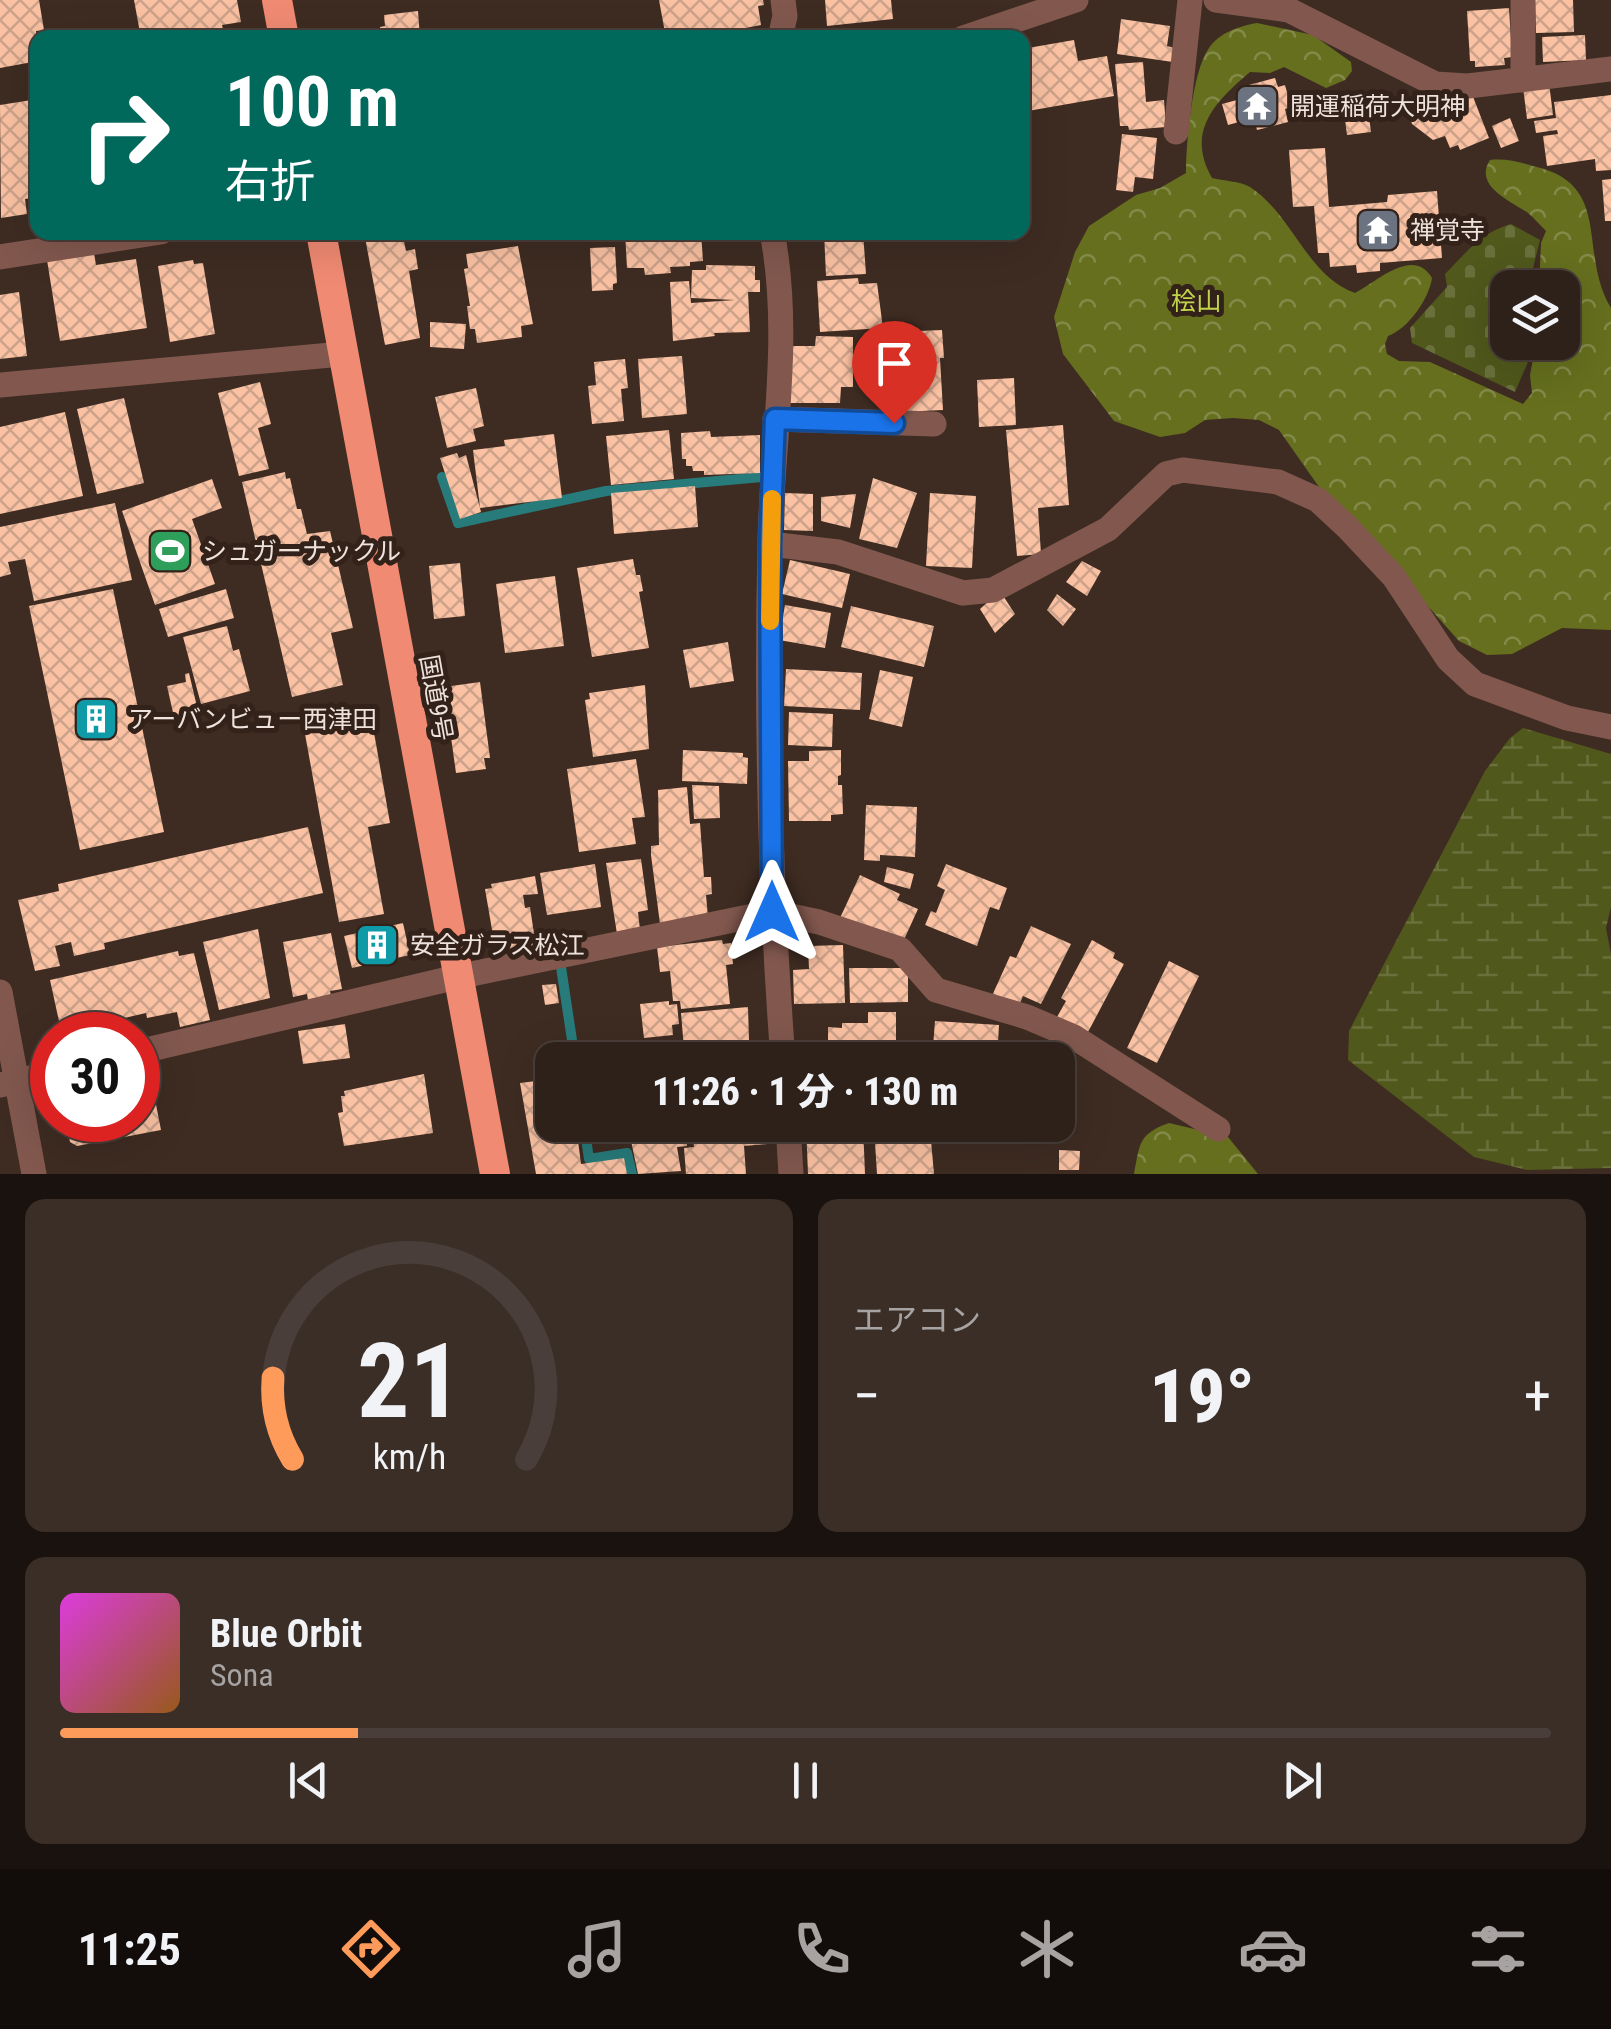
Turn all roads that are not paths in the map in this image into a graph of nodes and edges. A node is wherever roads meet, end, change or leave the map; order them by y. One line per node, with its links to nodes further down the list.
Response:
1 (277, 0): 7 (highway)
2 (783, 0): 8 (street)
3 (1190, 0): 12 (street)
4 (1216, 0): 11 (street)
5 (1522, 0): 11 (street)
6 (1071, 1): 9 (street)
7 (283, 30)
8 (782, 30)
9 (986, 30)
10 (1611, 69): 11 (street)
11 (1523, 80)
12 (1176, 132)
13 (109, 240): 16 (street)
14 (321, 240): 17 (highway, 国道9号)
15 (774, 240): 19 (street)
16 (0, 257)
17 (342, 354): 18 (street); 24 (highway, 国道9号)
18 (0, 386)
19 (775, 419): 20 (street); 21 (street)
20 (934, 424)
21 (770, 544): 22 (street); 23 (street)
22 (1611, 727)
23 (772, 912): 24 (street); 26 (street); 29 (street)
24 (457, 977): 27 (street); 32 (highway, 国道9号)
25 (0, 992): 28 (street)
26 (782, 1042)
27 (160, 1047)
28 (8, 1083): 31 (street)
29 (1218, 1129)
30 (789, 1142): 33 (street)
31 (34, 1174)
32 (495, 1174)
33 (791, 1174)

